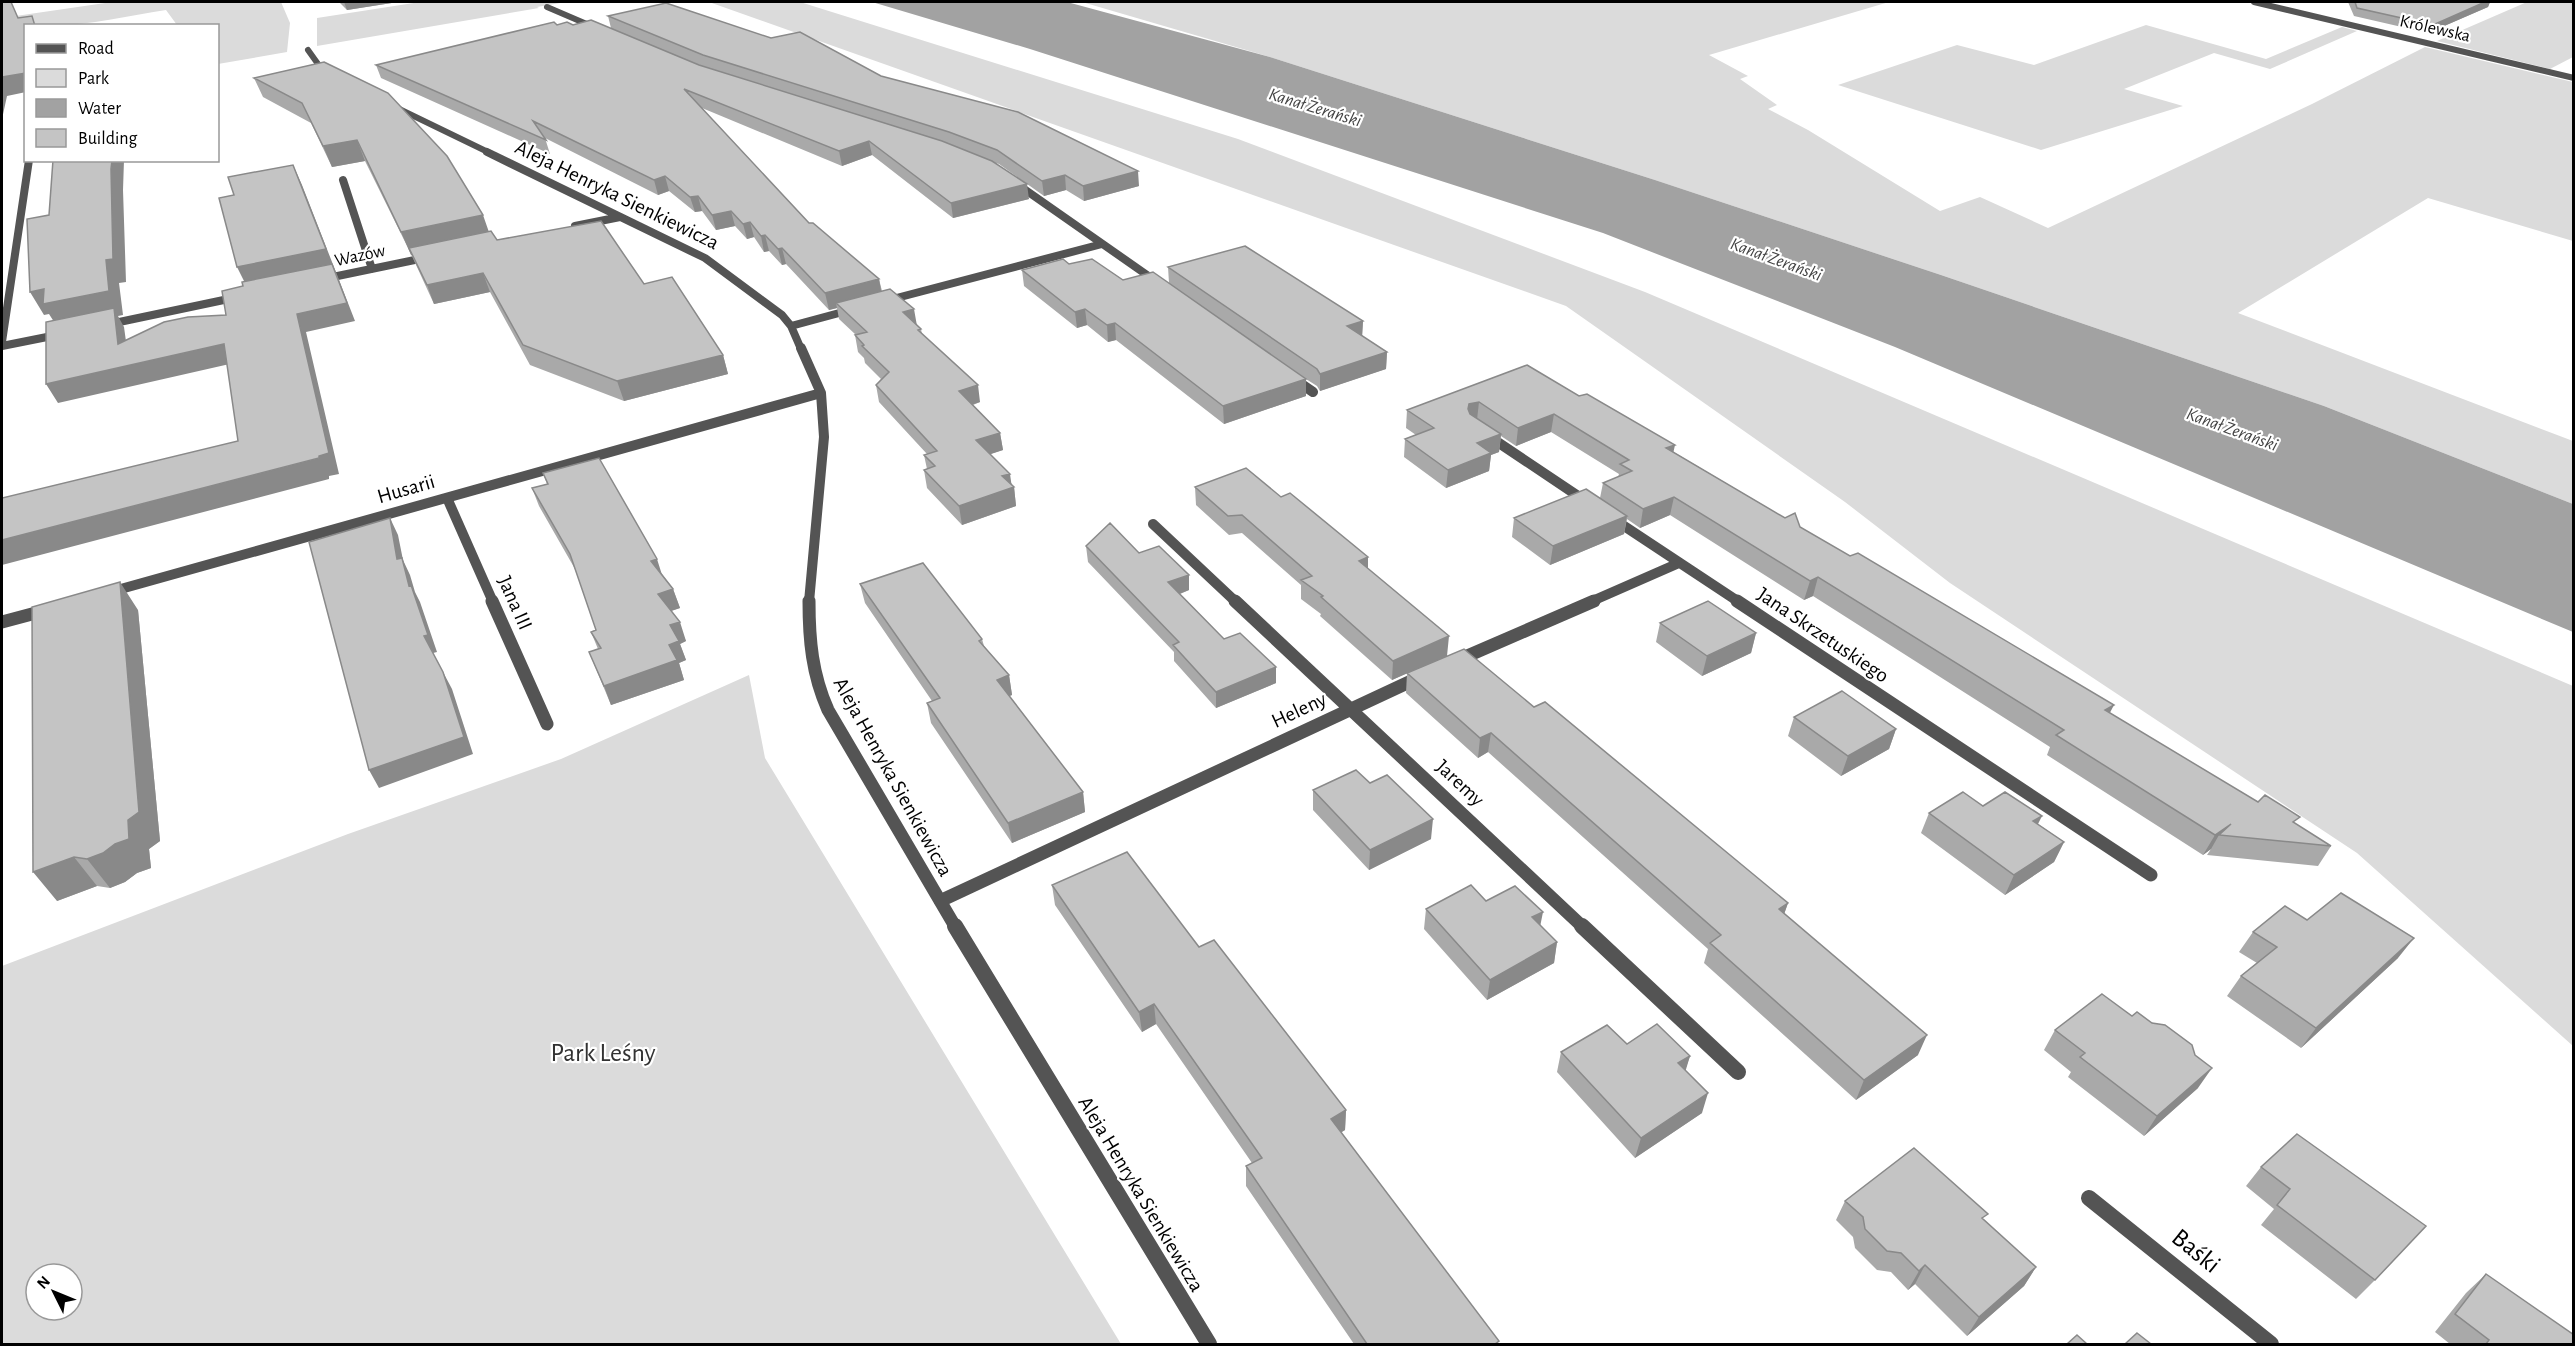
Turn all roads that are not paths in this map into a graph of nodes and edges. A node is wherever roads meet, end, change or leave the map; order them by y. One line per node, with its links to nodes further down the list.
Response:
1 (2254, 2): 6 (street, Królewska)
2 (548, 7): 3 (street)
3 (601, 30)
4 (308, 50): 5 (street)
5 (333, 77)
6 (2574, 78)
7 (386, 103): 11 (street, Aleja Henryka Sienkiewicza)
8 (29, 162): 24 (street)
9 (1006, 177): 13 (street)
10 (343, 180): 15 (street)
11 (620, 217): 12 (street); 21 (street, Aleja Henryka Sienkiewicza)
12 (563, 229)
13 (1102, 244): 17 (street); 19 (street)
14 (440, 255): 15 (street, Wazów)
15 (372, 269): 16 (street, Wazów)
16 (317, 280)
17 (1160, 284)
18 (250, 294): 22 (street)
19 (872, 305)
20 (860, 308): 21 (street)
21 (791, 326): 27 (street, Aleja Henryka Sienkiewicza)
22 (92, 327)
23 (70, 332): 24 (street)
24 (2, 344)
25 (1284, 372): 26 (street)
26 (1313, 392)
27 (821, 393): 29 (street, Husarii); 38 (street, Aleja Henryka Sienkiewicza)
28 (1473, 426): 31 (street, Jana Skrzetuskiego)
29 (447, 498): 32 (street, Husarii); 36 (street, Jana III)
30 (1153, 524): 35 (street, Jaremy)
31 (1679, 563): 35 (street, Heleny); 37 (street, Jana Skrzetuskiego)
32 (104, 594)
33 (59, 606): 34 (street)
34 (2, 622)
35 (1349, 708): 38 (street, Heleny); 39 (street, Jaremy)
36 (547, 724)
37 (2151, 875)
38 (940, 901): 41 (street, Aleja Henryka Sienkiewicza)
39 (1738, 1072)
40 (2089, 1198): 42 (street, Baśki)
41 (1209, 1344)
42 (2271, 1344)

